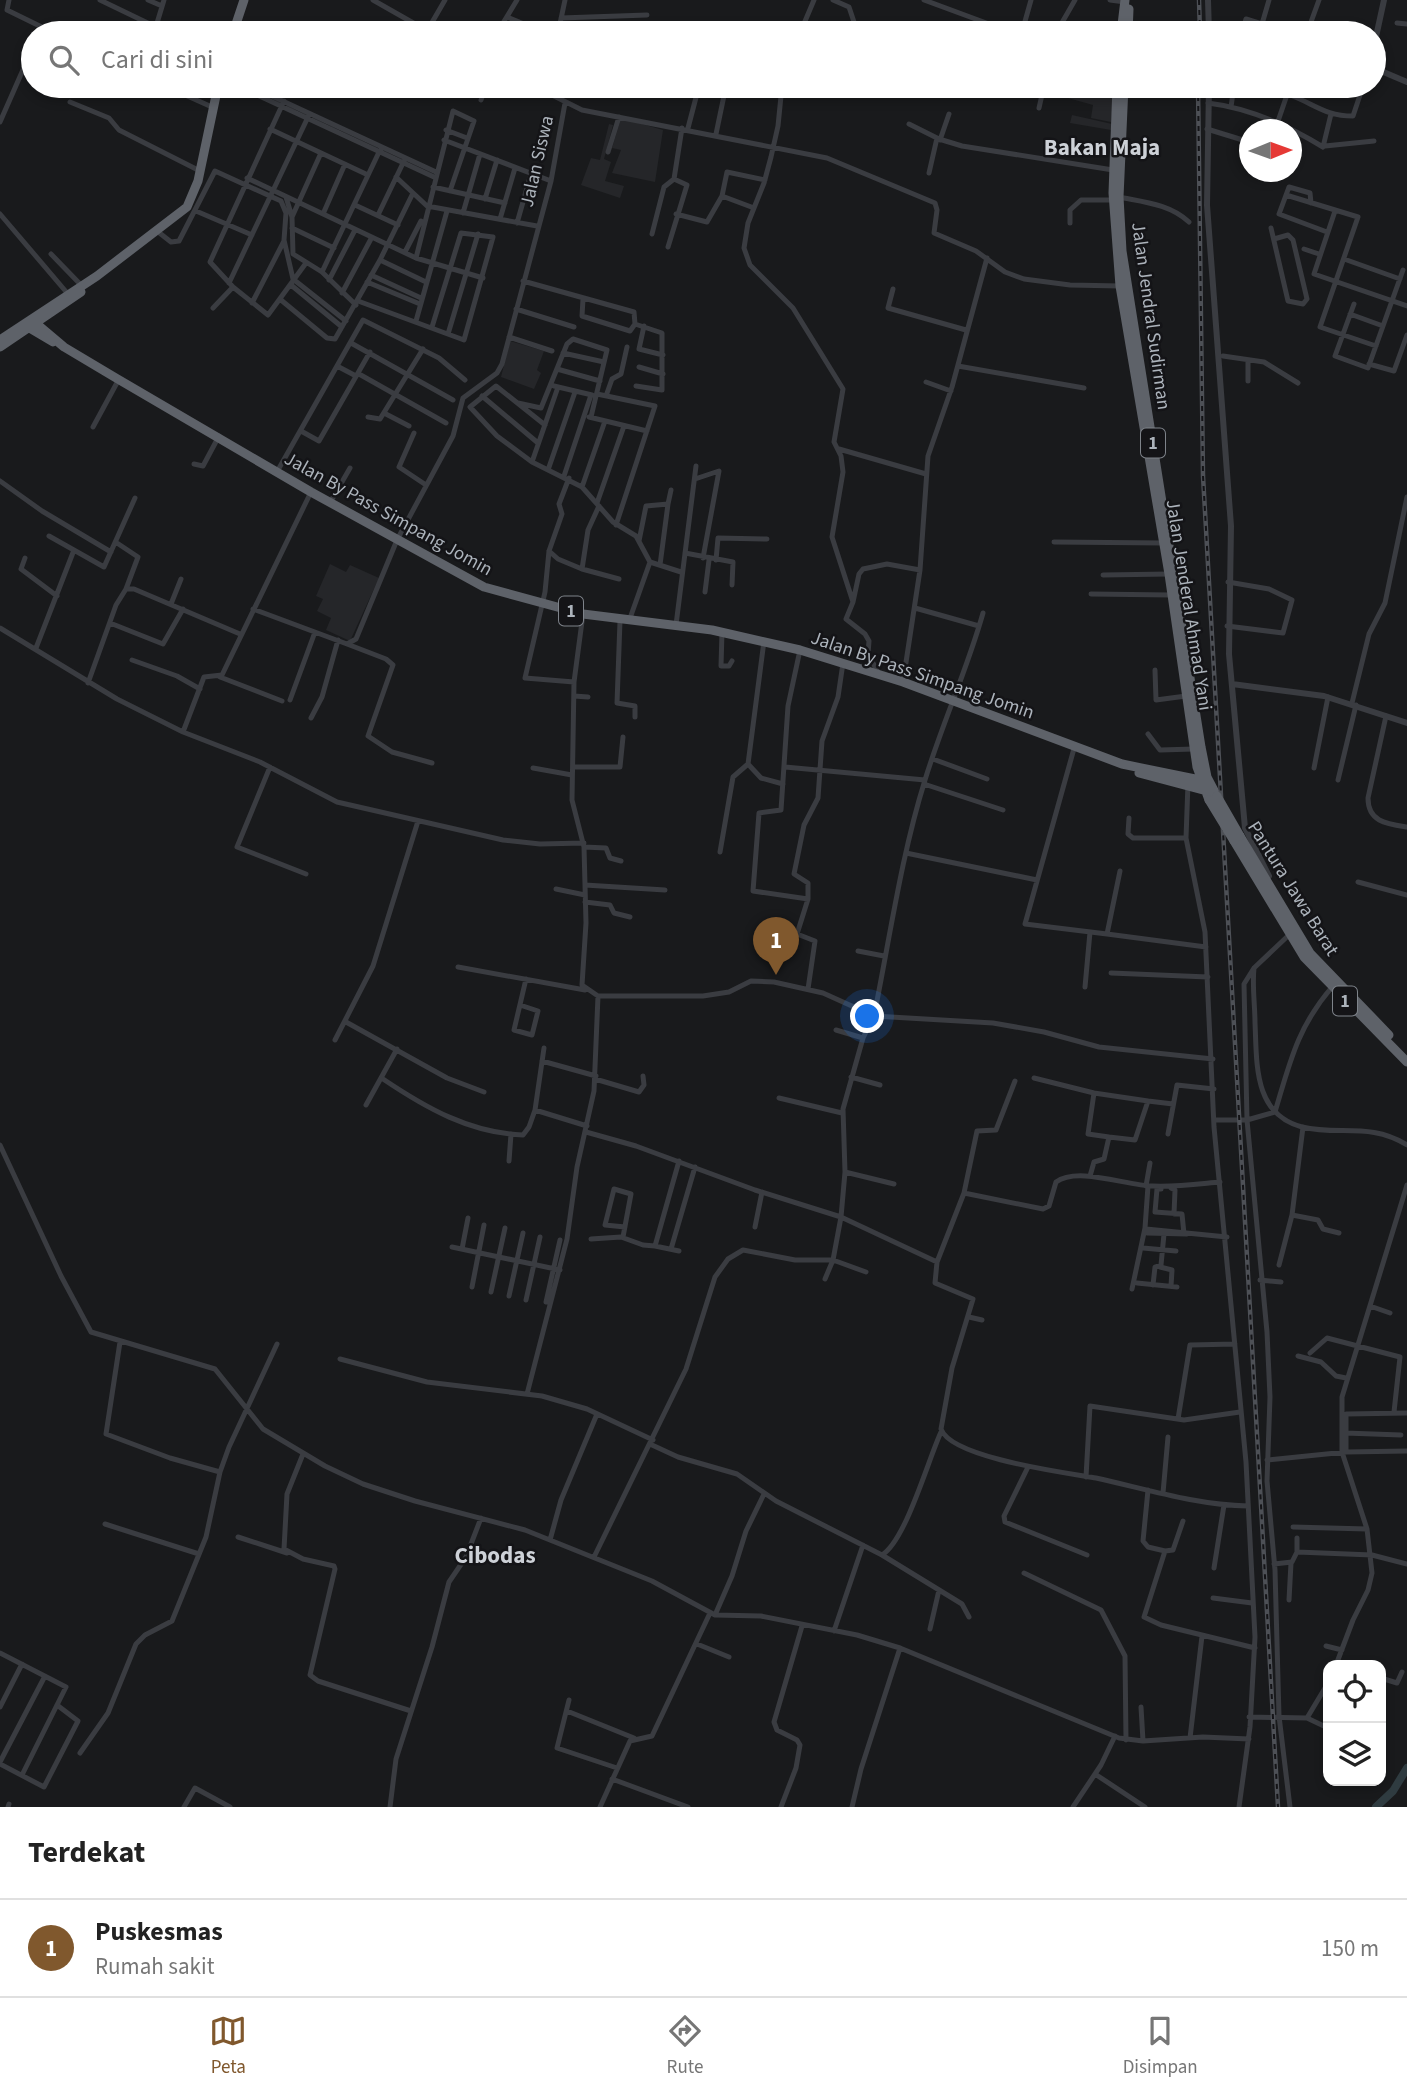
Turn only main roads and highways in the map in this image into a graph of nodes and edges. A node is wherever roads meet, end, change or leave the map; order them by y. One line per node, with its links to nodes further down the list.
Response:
1 (244, 0): 3 (highway)
2 (1126, 1): 4 (highway); 5 (highway)
3 (237, 21)
4 (1123, 21)
5 (1127, 21)
6 (215, 98): 10 (highway)
7 (1116, 98): 9 (highway, Jalan Jenderal Ahmad Yani / 1)
8 (1123, 98): 9 (highway, Jalan Jendral Sudirman / 1)
9 (1116, 199): 17 (highway, Jalan Jenderal Ahmad Yani / 1); 22 (highway, Jalan Jendral Sudirman / 1)
10 (97, 276): 11 (highway); 12 (highway)
11 (46, 318): 12 (highway); 13 (highway)
12 (31, 325): 13 (highway, Jalan By Pass Simpang Jomin / 1); 14 (highway)
13 (47, 337): 14 (highway); 16 (highway, Jalan By Pass Simpang Jomin / 1)
14 (5, 341): 15 (highway)
15 (0, 347)
16 (1122, 764): 18 (highway, Jalan By Pass Simpang Jomin / 1); 20 (highway, Jalan By Pass Simpang Jomin / 1)
17 (1197, 767): 18 (highway); 19 (highway, Jalan Jenderal Ahmad Yani / 1)
18 (1170, 775): 20 (highway, Jalan By Pass Simpang Jomin / 1)
19 (1200, 780): 20 (highway, Jalan By Pass Simpang Jomin / 1); 21 (highway, Jalan Jenderal Ahmad Yani / 1)
20 (1189, 783): 21 (highway, Jalan By Pass Simpang Jomin / 1)
21 (1203, 790): 22 (highway, Jalan Jenderal Ahmad Yani / 1)
22 (1213, 798): 23 (highway, Jalan Jenderal Ahmad Yani / 1, bridge)
23 (1283, 914): 24 (highway, Pantura Jawa Barat / 1)
24 (1292, 932): 25 (highway, Pantura Jawa Barat / 1); 26 (highway, 1)
25 (1407, 1053)
26 (1407, 1062)

